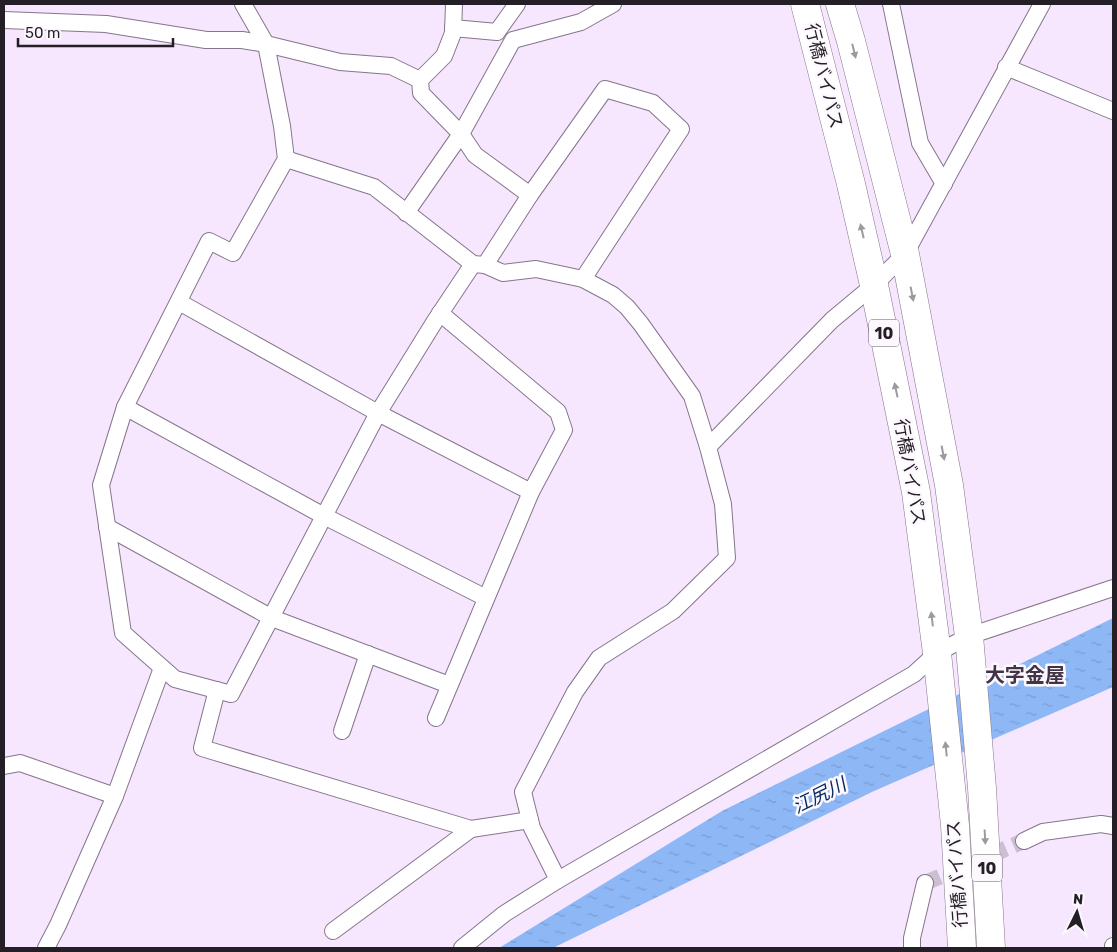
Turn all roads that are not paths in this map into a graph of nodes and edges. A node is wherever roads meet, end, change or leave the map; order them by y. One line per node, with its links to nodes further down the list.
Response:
1 (243, 4): 13 (street)
2 (454, 4): 10 (street)
3 (517, 4): 11 (street)
4 (613, 4): 12 (street)
5 (805, 4): 25 (highway, 行橋バイパス / 10, one-way to 5)
6 (840, 4): 22 (highway, 行橋バイパス / 10, one-way to 22)
7 (892, 4): 19 (street)
8 (1042, 4): 14 (street)
9 (4, 20): 13 (street)
10 (453, 28): 11 (street); 15 (street)
11 (497, 32): 12 (street)
12 (513, 40): 17 (street)
13 (266, 44): 15 (street); 18 (street)
14 (1006, 67): 16 (street); 19 (street)
15 (420, 80): 17 (street)
16 (1113, 111)
17 (461, 134): 20 (street); 21 (street)
18 (286, 159): 21 (street); 26 (street)
19 (944, 184): 22 (street)
20 (530, 194): 23 (street); 24 (street)
21 (406, 213): 23 (street)
22 (905, 254): 25 (street); 37 (highway, 行橋バイパス / 10, one-way to 37)
23 (479, 265): 24 (street); 27 (street)
24 (583, 279): 30 (street)
25 (874, 285): 30 (street); 39 (highway, 行橋バイパス / 10, one-way to 25)
26 (179, 302): 28 (street); 29 (street)
27 (440, 313): 29 (street); 31 (street)
28 (125, 407): 32 (street); 33 (street)
29 (378, 413): 31 (street); 32 (street)
30 (708, 447): 47 (street)
31 (531, 492): 35 (street)
32 (324, 516): 35 (street); 36 (street)
33 (106, 527): 36 (street); 40 (street)
34 (1113, 588): 37 (street)
35 (486, 598): 41 (street)
36 (272, 618): 38 (street); 42 (street)
37 (970, 647): 39 (street); 58 (highway, 行橋バイパス / 10, one-way to 58)
38 (368, 654): 41 (street); 44 (street)
39 (938, 660): 51 (street); 57 (highway, 行橋バイパス / 10, one-way to 39)
40 (162, 668): 42 (street); 46 (street)
41 (449, 685): 43 (street)
42 (217, 690): 49 (street)
43 (436, 718)
44 (342, 731)
45 (4, 766): 46 (street)
46 (115, 796): 54 (street)
47 (530, 820): 49 (street); 51 (street)
48 (1113, 826): 50 (street)
49 (471, 829): 53 (street)
50 (1024, 841)
51 (558, 880): 55 (street)
52 (924, 883): 56 (street)
53 (333, 931)
54 (46, 948)
55 (462, 948)
56 (912, 948)
57 (962, 948)
58 (991, 948)

